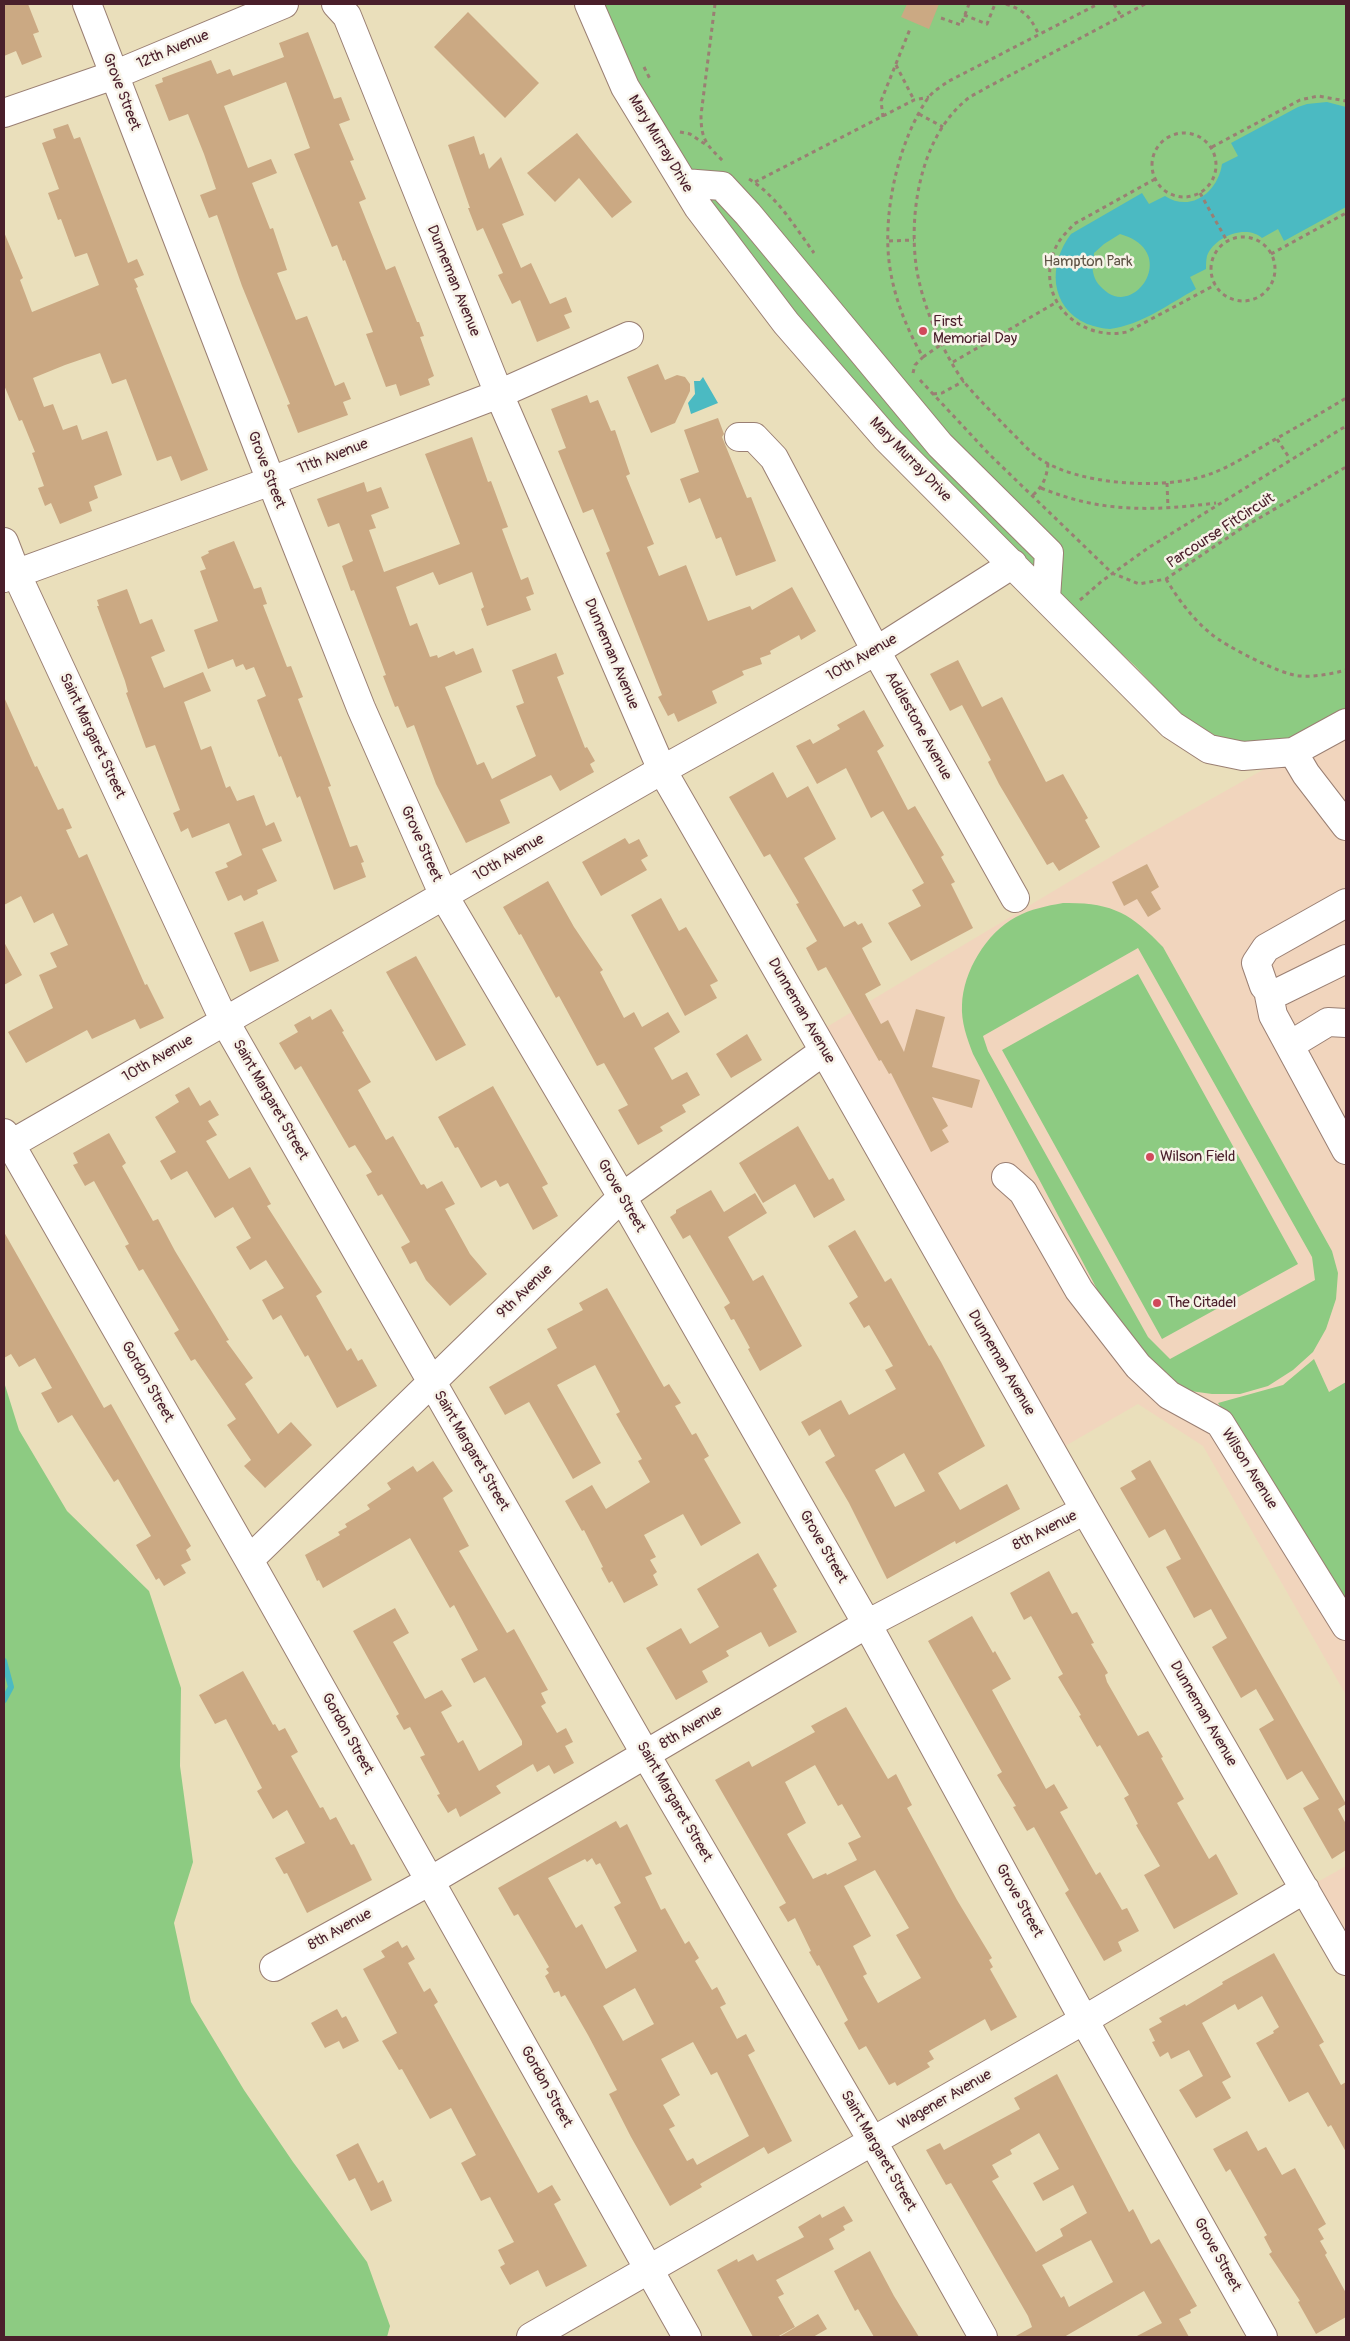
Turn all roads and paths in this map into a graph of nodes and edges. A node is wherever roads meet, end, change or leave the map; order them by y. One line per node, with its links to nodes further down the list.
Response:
1 (87, 4): 18 (street, Grove Street)
2 (284, 4): 18 (street, 12th Avenue)
3 (589, 4): 33 (street, Mary Murray Drive)
4 (715, 4): 27 (path)
5 (969, 4): 12 (path)
6 (995, 4): 12 (path)
7 (1006, 4): 16 (path)
8 (1098, 4): 16 (path)
9 (1114, 4): 13 (path)
10 (1145, 4): 13 (path)
11 (341, 10): 50 (street, Dunneman Avenue)
12 (964, 15): 14 (path)
13 (1121, 16): 25 (path)
14 (941, 18)
15 (910, 29): 17 (path)
16 (1038, 35): 19 (path)
17 (895, 64): 20 (path); 24 (path)
18 (114, 75): 22 (street, 12th Avenue); 59 (street, Grove Street)
19 (929, 96): 20 (path); 23 (path)
20 (914, 100): 24 (path)
21 (1346, 101): 28 (path)
22 (4, 113)
23 (920, 114): 25 (path); 37 (path)
24 (883, 117): 32 (path)
25 (943, 127): 36 (path)
26 (671, 133): 27 (path)
27 (706, 145): 29 (path)
28 (1212, 147): 31 (path); 34 (path)
29 (730, 166)
30 (746, 177): 32 (path)
31 (1155, 179): 34 (path); 42 (path)
32 (755, 182): 40 (path)
33 (684, 183): 66 (street, Mary Murray Drive); 70 (street)
34 (1200, 193): 38 (path)
35 (1346, 213): 39 (path)
36 (914, 240): 37 (path); 44 (path)
37 (889, 241): 45 (path)
38 (1227, 241): 39 (path); 41 (path)
39 (1271, 254): 41 (path)
40 (817, 258)
41 (1215, 285): 42 (path)
42 (1057, 302): 46 (path)
43 (629, 336): 50 (street, 11th Avenue)
44 (942, 344): 45 (path); 46 (path)
45 (923, 357): 48 (path)
46 (953, 362): 49 (path)
47 (908, 367): 48 (path)
48 (913, 373): 51 (path)
49 (964, 381): 51 (path); 57 (path)
50 (498, 394): 59 (street, 11th Avenue); 76 (street, Dunneman Avenue)
51 (933, 394): 62 (path)
52 (1346, 398): 55 (path)
53 (1346, 426): 56 (path)
54 (739, 437): 72 (street, Addlestone Avenue)
55 (1277, 439): 56 (path); 60 (path)
56 (1290, 459): 63 (path)
57 (1048, 463): 60 (path); 61 (path)
58 (1346, 467): 69 (path, Parcourse FitCircuit)
59 (271, 481): 68 (street, 11th Avenue); 78 (street, Grove Street)
60 (1167, 483): 64 (path)
61 (1041, 488): 62 (path); 64 (path)
62 (1033, 495): 67 (path)
63 (1219, 503): 64 (path); 67 (path)
64 (1168, 508)
65 (4, 542): 68 (street, Saint Margaret Street)
66 (1013, 564): 70 (street, Mary Murray Drive); 72 (street, 10th Avenue)
67 (1112, 573): 69 (path); 71 (path)
68 (10, 575): 83 (street, Saint Margaret Street)
69 (1166, 580): 73 (path, Parcourse FitCircuit)
70 (1046, 598): 75 (street, Mary Murray Drive)
71 (1074, 605)
72 (876, 651): 76 (street, 10th Avenue); 79 (street, Addlestone Avenue)
73 (1346, 670)
74 (1346, 722): 75 (street, Mary Murray Drive)
75 (1293, 752): 77 (street)
76 (662, 770): 78 (street, 10th Avenue); 86 (street, Dunneman Avenue)
77 (1346, 826)
78 (444, 896): 83 (street, 10th Avenue); 90 (street, Grove Street)
79 (1015, 898)
80 (1346, 904): 82 (street)
81 (1346, 959): 82 (street)
82 (1268, 990): 85 (street)
83 (224, 1020): 87 (street, 10th Avenue); 91 (street, Saint Margaret Street)
84 (1346, 1023): 85 (street)
85 (1290, 1045): 88 (street)
86 (824, 1050): 90 (street, 9th Avenue); 92 (street, Dunneman Avenue)
87 (6, 1142): 93 (street, Gordon Street)
88 (1346, 1150)
89 (1006, 1177): 95 (street, Wilson Avenue)
90 (622, 1197): 91 (street, 9th Avenue); 94 (street, Grove Street)
91 (432, 1382): 93 (street, 9th Avenue); 96 (street, Saint Margaret Street)
92 (1085, 1510): 94 (street, 8th Avenue); 98 (street, Dunneman Avenue)
93 (249, 1560): 97 (street, Gordon Street)
94 (867, 1624): 96 (street, 8th Avenue); 101 (street, Grove Street)
95 (1346, 1626)
96 (646, 1755): 97 (street, 8th Avenue); 102 (street, Saint Margaret Street)
97 (430, 1881): 100 (street, 8th Avenue); 103 (street, Gordon Street)
98 (1305, 1889): 99 (street, Dunneman Avenue); 101 (street, Wagener Avenue)
99 (1346, 1961)
100 (274, 1967)
101 (1084, 2020): 102 (street, Wagener Avenue); 107 (street, Grove Street)
102 (873, 2142): 103 (street, Wagener Avenue); 106 (street, Saint Margaret Street)
103 (648, 2270): 104 (street, Wagener Avenue); 105 (street, Gordon Street)
104 (531, 2337)
105 (687, 2337)
106 (983, 2337)
107 (1264, 2337)

